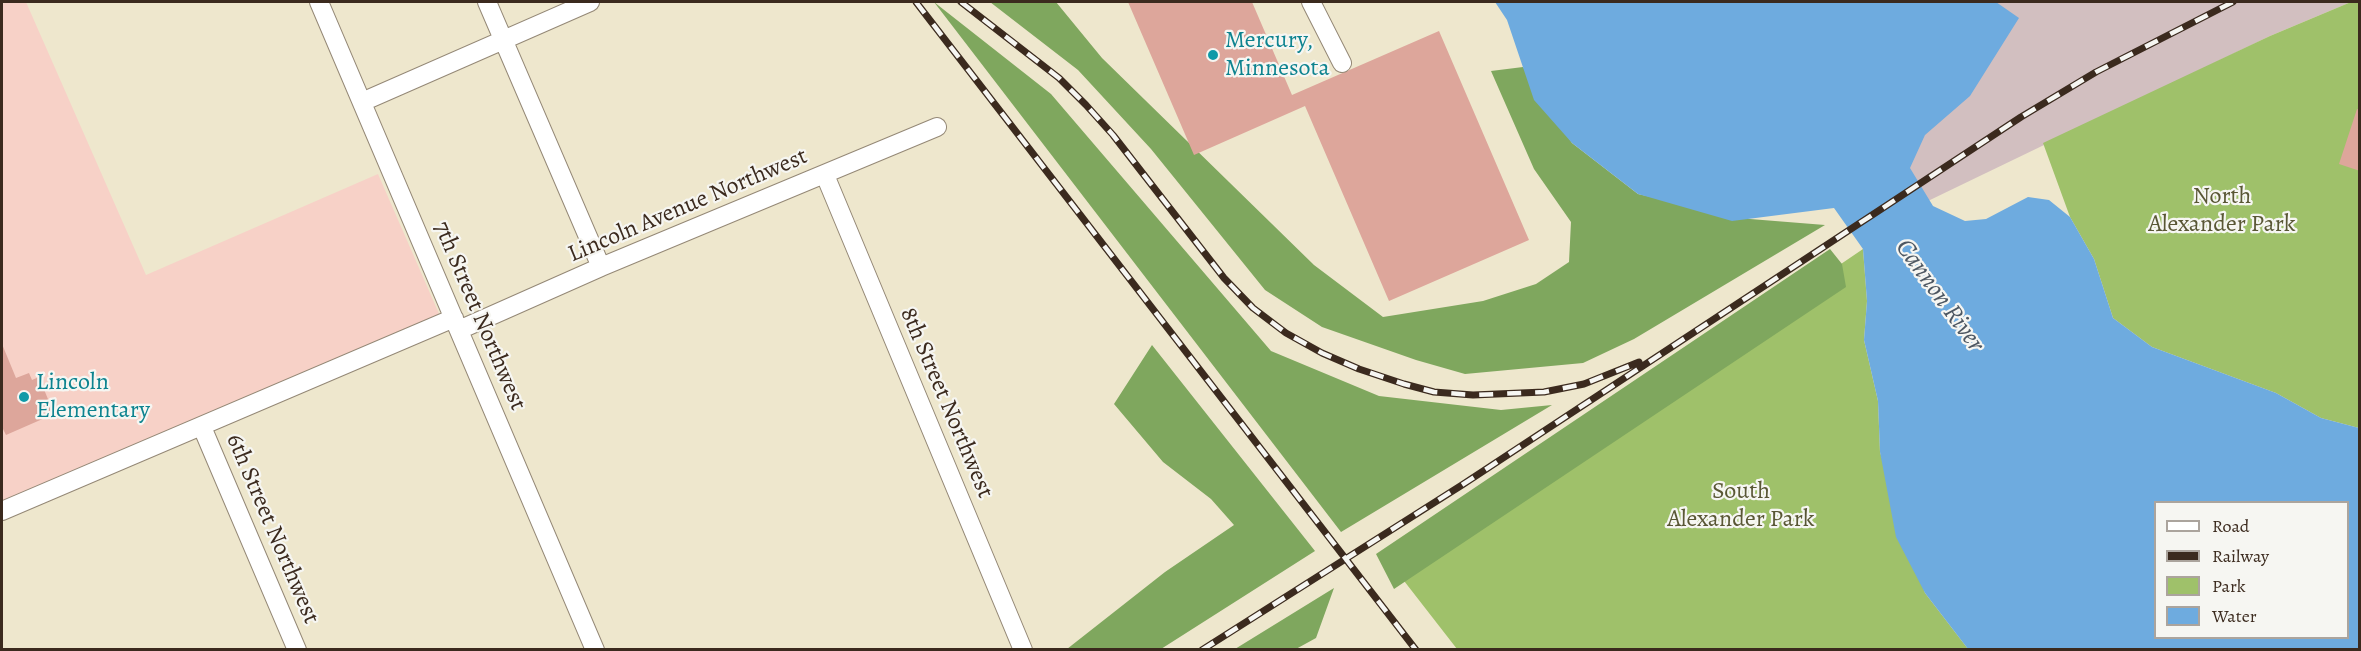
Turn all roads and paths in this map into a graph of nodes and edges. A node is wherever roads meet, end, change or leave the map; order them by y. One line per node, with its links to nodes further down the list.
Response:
1 (319, 2): 7 (street, 7th Street Northwest)
2 (488, 2): 5 (street)
3 (590, 2): 5 (street)
4 (1311, 2): 6 (street)
5 (503, 38): 7 (street); 10 (street)
6 (1342, 63)
7 (362, 102): 11 (street, 7th Street Northwest)
8 (937, 127): 9 (street, Lincoln Avenue Northwest)
9 (825, 175): 10 (street, Lincoln Avenue Northwest); 16 (street, 8th Street Northwest)
10 (601, 267): 11 (street, Lincoln Avenue Northwest)
11 (456, 324): 12 (street, Lincoln Avenue Northwest); 15 (street, 7th Street Northwest)
12 (202, 427): 13 (street, Lincoln Avenue Northwest); 14 (street, 6th Street Northwest)
13 (2, 511)
14 (297, 650)
15 (595, 650)
16 (1023, 650)

